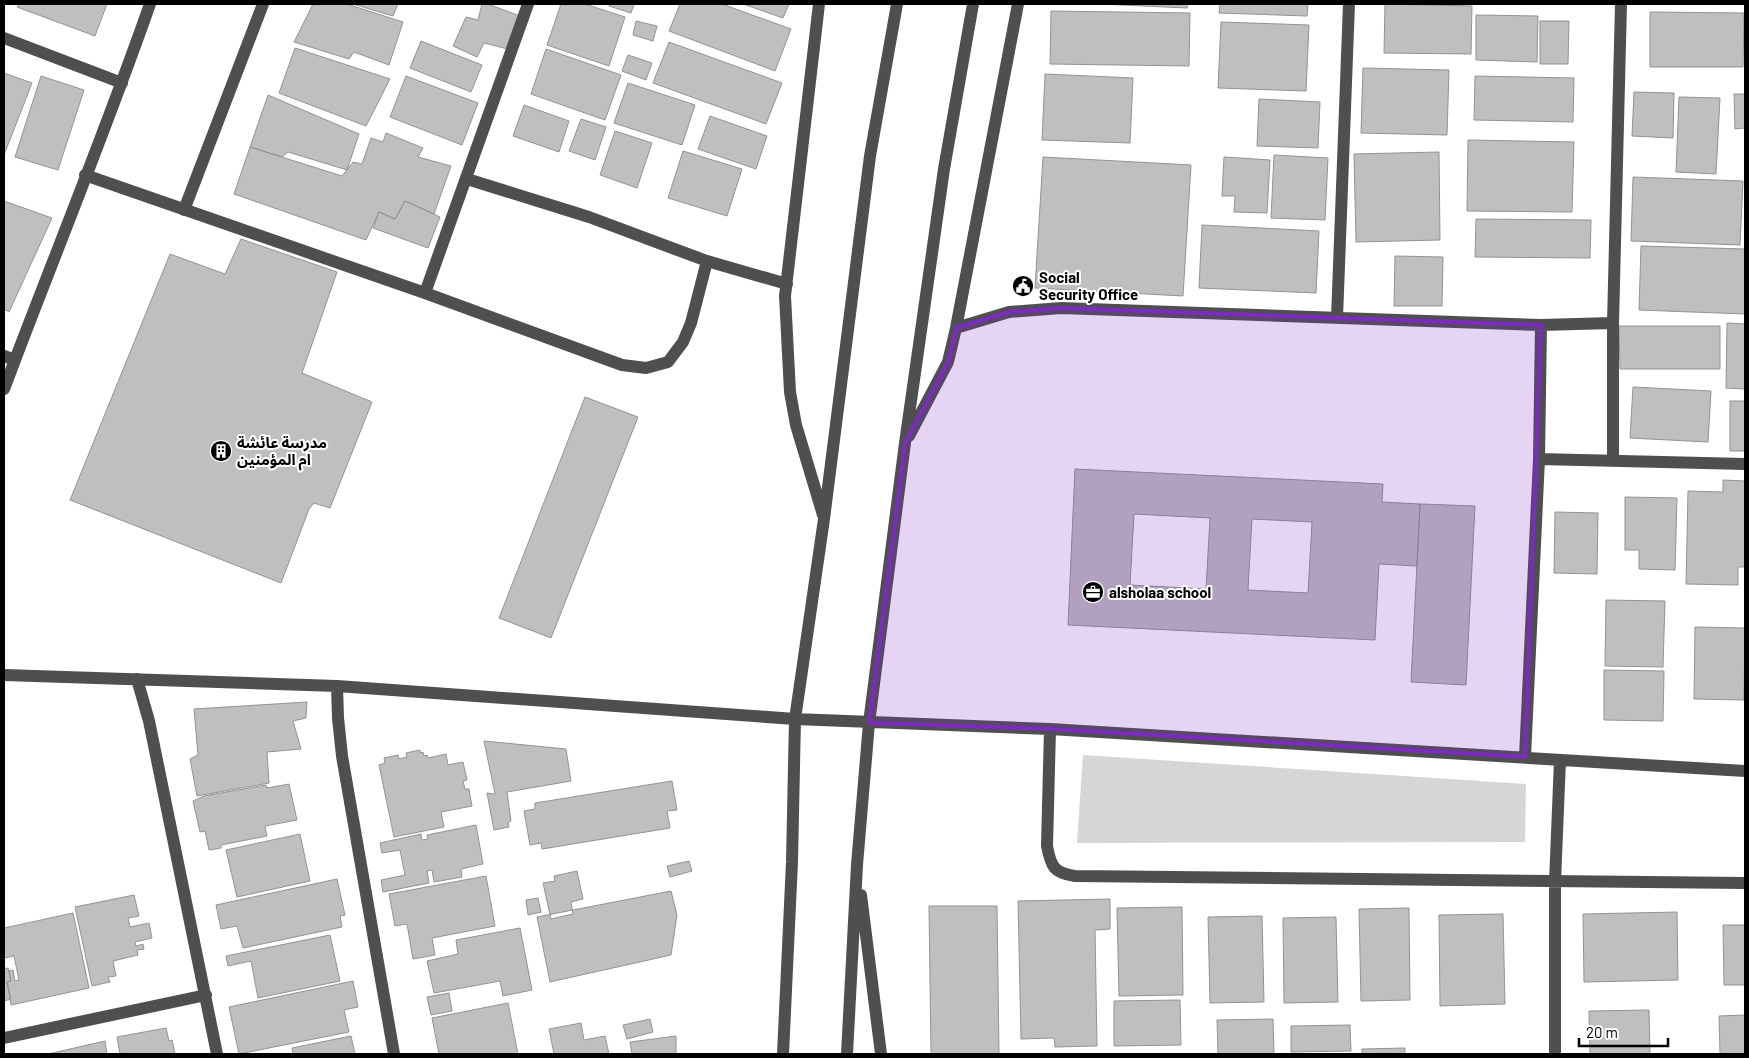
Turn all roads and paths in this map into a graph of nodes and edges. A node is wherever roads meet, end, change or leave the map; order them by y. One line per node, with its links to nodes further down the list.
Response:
1 (150, 4): 11 (street)
2 (263, 4): 14 (street)
3 (528, 4): 13 (street)
4 (819, 4): 16 (street)
5 (897, 4): 28 (street)
6 (973, 4): 24 (street)
7 (1018, 4): 21 (street)
8 (1349, 4): 18 (street)
9 (1621, 4): 19 (street)
10 (4, 38): 11 (street)
11 (122, 83): 12 (street)
12 (85, 176): 14 (street); 22 (street)
13 (467, 178): 15 (street); 17 (street)
14 (184, 210): 17 (street)
15 (707, 261): 16 (street); 17 (street)
16 (787, 284): 28 (street)
17 (426, 293)
18 (1337, 318): 20 (street); 21 (street)
19 (1613, 323): 20 (street); 26 (street)
20 (1541, 324): 25 (street)
21 (956, 328): 24 (street)
22 (9, 358): 23 (street)
23 (4, 389)
24 (905, 443): 33 (street)
25 (1539, 459): 26 (street); 35 (street)
26 (1613, 460): 27 (street)
27 (1745, 464)
28 (824, 519): 32 (street)
29 (4, 675): 30 (street)
30 (137, 679): 31 (street); 41 (street)
31 (337, 686): 32 (street); 44 (street)
32 (795, 719): 33 (street); 45 (street)
33 (869, 723): 34 (street); 38 (street)
34 (1050, 729): 35 (street); 39 (street)
35 (1525, 757): 36 (street)
36 (1560, 760): 37 (street); 39 (street)
37 (1745, 771)
38 (857, 865): 46 (street); 47 (street)
39 (1555, 882): 40 (street); 48 (street)
40 (1745, 883)
41 (206, 995): 42 (street); 43 (street)
42 (4, 1038)
43 (217, 1054)
44 (394, 1054)
45 (783, 1054)
46 (847, 1054)
47 (881, 1054)
48 (1555, 1054)

